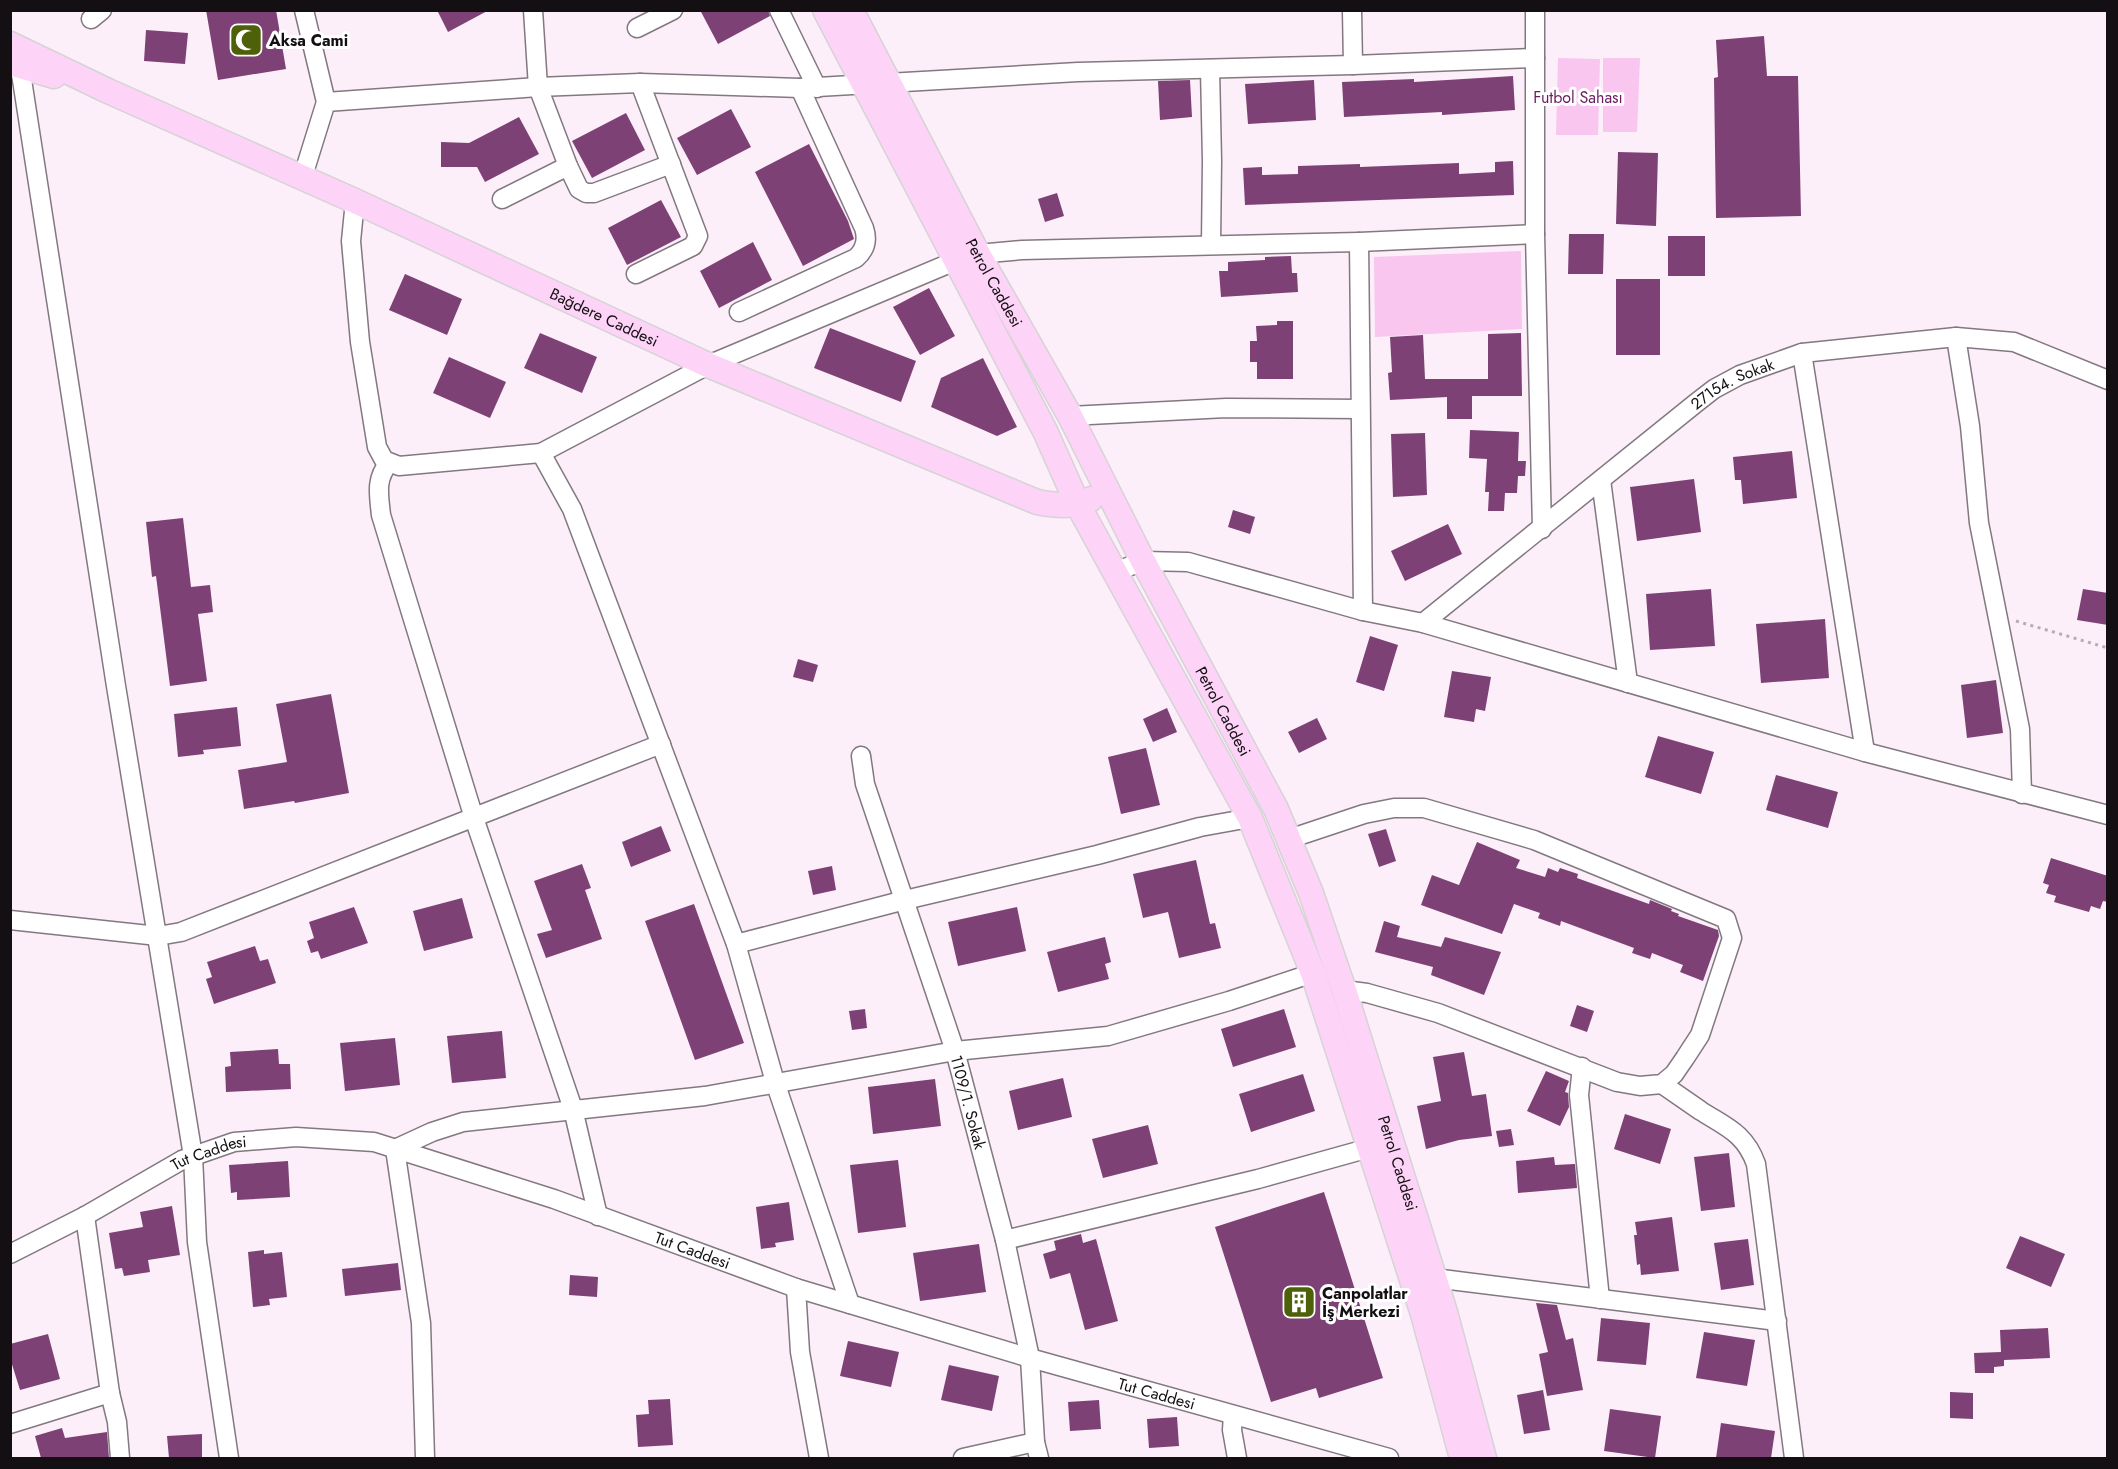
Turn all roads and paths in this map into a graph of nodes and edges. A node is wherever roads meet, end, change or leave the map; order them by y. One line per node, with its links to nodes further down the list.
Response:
1 (304, 10): 19 (street)
2 (533, 10): 17 (street)
3 (673, 10): 9 (street)
4 (779, 10): 18 (street)
5 (825, 10): 16 (main road)
6 (851, 10): 15 (main road, Petrol Caddesi)
7 (1352, 10): 12 (street)
8 (1535, 10): 11 (street)
9 (637, 28)
10 (16, 56): 22 (main road, Bağdere Caddesi); 61 (street)
11 (1535, 58): 12 (street); 25 (street)
12 (1353, 65): 13 (street)
13 (1210, 69): 15 (street); 27 (street)
14 (640, 82): 17 (street); 18 (street); 20 (street)
15 (889, 84): 16 (street); 28 (main road, Petrol Caddesi)
16 (864, 85): 18 (street); 29 (main road)
17 (538, 87): 19 (street); 21 (street)
18 (809, 88): 31 (street)
19 (326, 102): 22 (street)
20 (671, 164): 21 (street); 30 (street)
21 (568, 166): 23 (street)
22 (302, 178): 24 (main road, Bağdere Caddesi)
23 (502, 199)
24 (355, 201): 34 (main road, Bağdere Caddesi); 39 (street)
25 (1535, 234): 26 (street); 43 (street)
26 (1359, 242): 27 (street); 36 (street)
27 (1211, 244): 28 (street)
28 (978, 254): 29 (street); 37 (main road, Petrol Caddesi)
29 (955, 261): 34 (street); 42 (main road)
30 (636, 274)
31 (739, 312)
32 (1956, 337): 33 (street, 27154. Sokak); 35 (street, 27154. Sokak); 47 (street)
33 (1802, 353): 40 (street, 27154. Sokak); 52 (street)
34 (708, 365): 38 (street); 42 (main road, Bağdere Caddesi)
35 (2108, 380)
36 (1360, 409): 37 (street); 46 (street)
37 (1070, 416): 41 (main road, Petrol Caddesi)
38 (541, 453): 39 (street); 51 (street)
39 (389, 463): 56 (street)
40 (1601, 480): 43 (street, 27154. Sokak); 50 (street)
41 (1107, 491): 42 (main road, Bağdere Caddesi); 44 (main road, Petrol Caddesi)
42 (1078, 505): 45 (main road)
43 (1542, 529): 48 (street, 27154. Sokak)
44 (1143, 561): 45 (street); 46 (street); 58 (main road, Petrol Caddesi)
45 (1115, 572): 57 (main road)
46 (1363, 611): 48 (street)
47 (1997, 615): 49 (path); 54 (street)
48 (1423, 624): 50 (street)
49 (2108, 648)
50 (1628, 683): 52 (street)
51 (661, 744): 56 (street); 62 (street)
52 (1864, 752): 54 (street)
53 (861, 756): 59 (street, 1109/1. Sokak)
54 (2022, 794): 55 (street)
55 (2108, 815)
56 (474, 818): 61 (street); 69 (street)
57 (1251, 818): 59 (street); 63 (main road)
58 (1289, 839): 64 (main road, Petrol Caddesi); 68 (street)
59 (905, 900): 62 (street); 65 (street, 1109/1. Sokak)
60 (10, 920): 61 (street)
61 (158, 936): 72 (street)
62 (736, 944): 67 (street)
63 (1313, 973): 65 (street); 70 (main road)
64 (1344, 990): 66 (street); 70 (main road, Petrol Caddesi)
65 (956, 1051): 67 (street); 75 (street, 1109/1. Sokak)
66 (1582, 1067): 68 (street); 79 (street)
67 (775, 1082): 69 (street); 80 (street)
68 (1662, 1084): 81 (street)
69 (573, 1109): 71 (street); 74 (street)
70 (1380, 1145): 75 (street); 77 (main road, Petrol Caddesi); 94 (main road)
71 (396, 1149): 72 (street, Tut Caddesi); 74 (street, Tut Caddesi); 89 (street)
72 (193, 1156): 73 (street, Tut Caddesi); 88 (street)
73 (85, 1216): 76 (street, Tut Caddesi); 83 (street)
74 (598, 1216): 78 (street, Tut Caddesi)
75 (1005, 1240): 82 (street, 1109/1. Sokak)
76 (10, 1254)
77 (1434, 1278): 79 (street); 95 (main road, Petrol Caddesi)
78 (796, 1288): 80 (street, Tut Caddesi); 90 (street)
79 (1600, 1299): 81 (street)
80 (850, 1304): 82 (street, Tut Caddesi)
81 (1777, 1322): 96 (street)
82 (1030, 1358): 84 (street, Tut Caddesi); 86 (street, 1109/1. Sokak)
83 (110, 1393): 85 (street); 87 (street)
84 (1233, 1415): 92 (street); 93 (street, Tut Caddesi)
85 (10, 1424)
86 (1037, 1450): 91 (street)
87 (120, 1458)
88 (229, 1458)
89 (424, 1458)
90 (819, 1458)
91 (963, 1458)
92 (1237, 1458)
93 (1389, 1458)
94 (1462, 1458)
95 (1484, 1458)
96 (1794, 1458)

